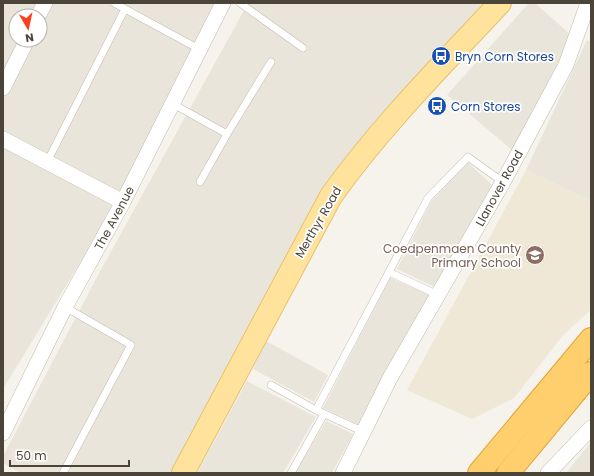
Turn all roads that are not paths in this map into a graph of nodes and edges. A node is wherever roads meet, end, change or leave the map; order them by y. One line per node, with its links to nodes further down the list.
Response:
1 (114, 3): 6 (lane)
2 (223, 3): 9 (street, The Avenue)
3 (240, 3): 8 (lane)
4 (500, 3): 31 (main road, Merthyr Road)
5 (588, 3): 17 (street, Llanover Road)
6 (125, 9): 9 (lane); 15 (lane)
7 (23, 48): 11 (street)
8 (303, 48)
9 (199, 49): 12 (street, The Avenue)
10 (271, 62): 13 (lane)
11 (3, 88)
12 (173, 104): 13 (lane); 18 (street, The Avenue)
13 (227, 134): 16 (lane)
14 (3, 139): 15 (street)
15 (47, 162): 18 (street)
16 (200, 182)
17 (503, 182): 19 (lane); 20 (street, Llanover Road)
18 (123, 202): 21 (street, The Avenue)
19 (389, 272): 20 (lane); 25 (lane)
20 (438, 294): 29 (street, Llanover Road)
21 (65, 307): 28 (street, The Avenue); 30 (lane)
22 (591, 339): 34 (highway)
23 (591, 374): 35 (highway)
24 (271, 385): 25 (lane)
25 (316, 410): 26 (lane)
26 (324, 414): 29 (lane); 32 (lane)
27 (591, 428): 36 (street)
28 (3, 432)
29 (364, 432): 33 (street, Llanover Road)
30 (63, 473)
31 (183, 473)
32 (291, 473)
33 (343, 473)
34 (479, 473)
35 (508, 473)
36 (548, 473)

